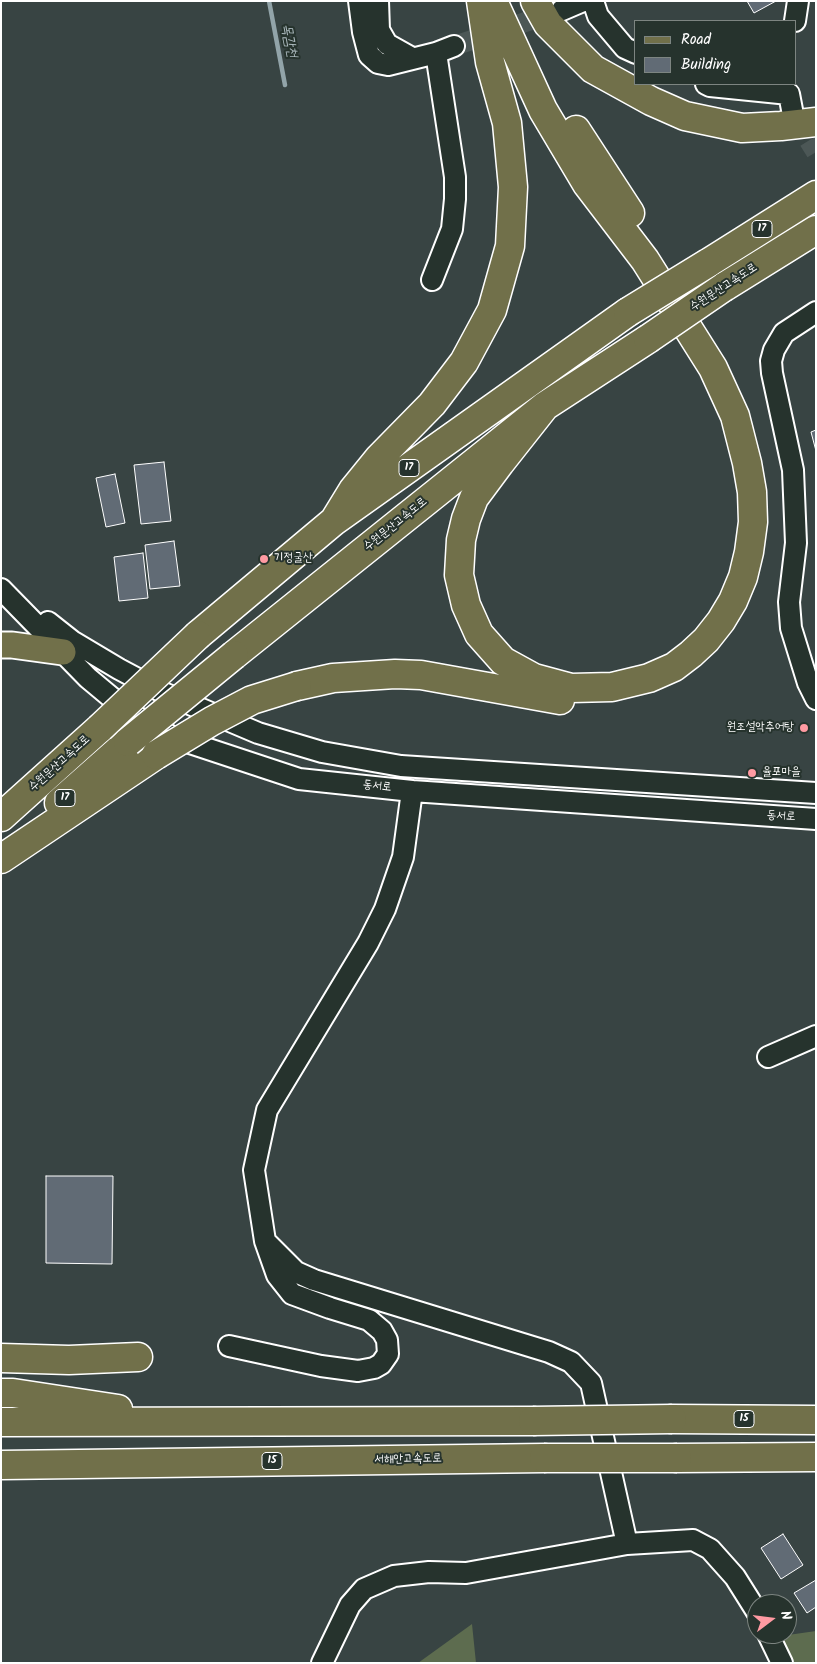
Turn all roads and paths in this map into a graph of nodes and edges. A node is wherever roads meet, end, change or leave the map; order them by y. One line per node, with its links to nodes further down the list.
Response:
1 (360, 1): 13 (street)
2 (378, 1): 13 (street)
3 (481, 1): 22 (highway)
4 (493, 1): 21 (highway)
5 (513, 1): 32 (highway, bridge)
6 (535, 1): 16 (highway)
7 (583, 1): 10 (street)
8 (593, 1): 12 (street)
9 (798, 1): 11 (street)
10 (562, 10)
11 (795, 20)
12 (634, 52)
13 (412, 58): 19 (street)
14 (708, 85): 15 (street)
15 (790, 89): 16 (street)
16 (804, 119)
17 (816, 195): 22 (highway, 수원문산고속도로 / 17, bridge)
18 (816, 230): 21 (highway, 수원문산고속도로 / 17, bridge)
19 (432, 280)
20 (816, 312): 26 (street)
21 (545, 406): 31 (highway, 수원문산고속도로 / 17, bridge)
22 (334, 521): 29 (highway, 수원문산고속도로 / 17, bridge)
23 (1, 588): 25 (street, 동서로); 28 (street, 동서로)
24 (1, 645): 25 (main road)
25 (63, 652): 27 (street, 동서로)
26 (816, 699)
27 (412, 791): 30 (street, 동서로); 35 (street)
28 (816, 793)
29 (1, 817)
30 (816, 819)
31 (1, 854)
32 (1, 859)
33 (816, 1036): 34 (street)
34 (768, 1057)
35 (264, 1241): 36 (street); 45 (street)
36 (229, 1346)
37 (138, 1357): 38 (highway)
38 (1, 1358)
39 (1, 1393): 42 (highway)
40 (816, 1420): 42 (highway, 15, bridge)
41 (1, 1422): 42 (highway, 15)
42 (208, 1423)
43 (816, 1457): 44 (highway, 서해안고속도로 / 15, bridge)
44 (1, 1465)
45 (627, 1544): 46 (street); 48 (street)
46 (747, 1596)
47 (773, 1644): 49 (street)
48 (322, 1663)
49 (782, 1663)

